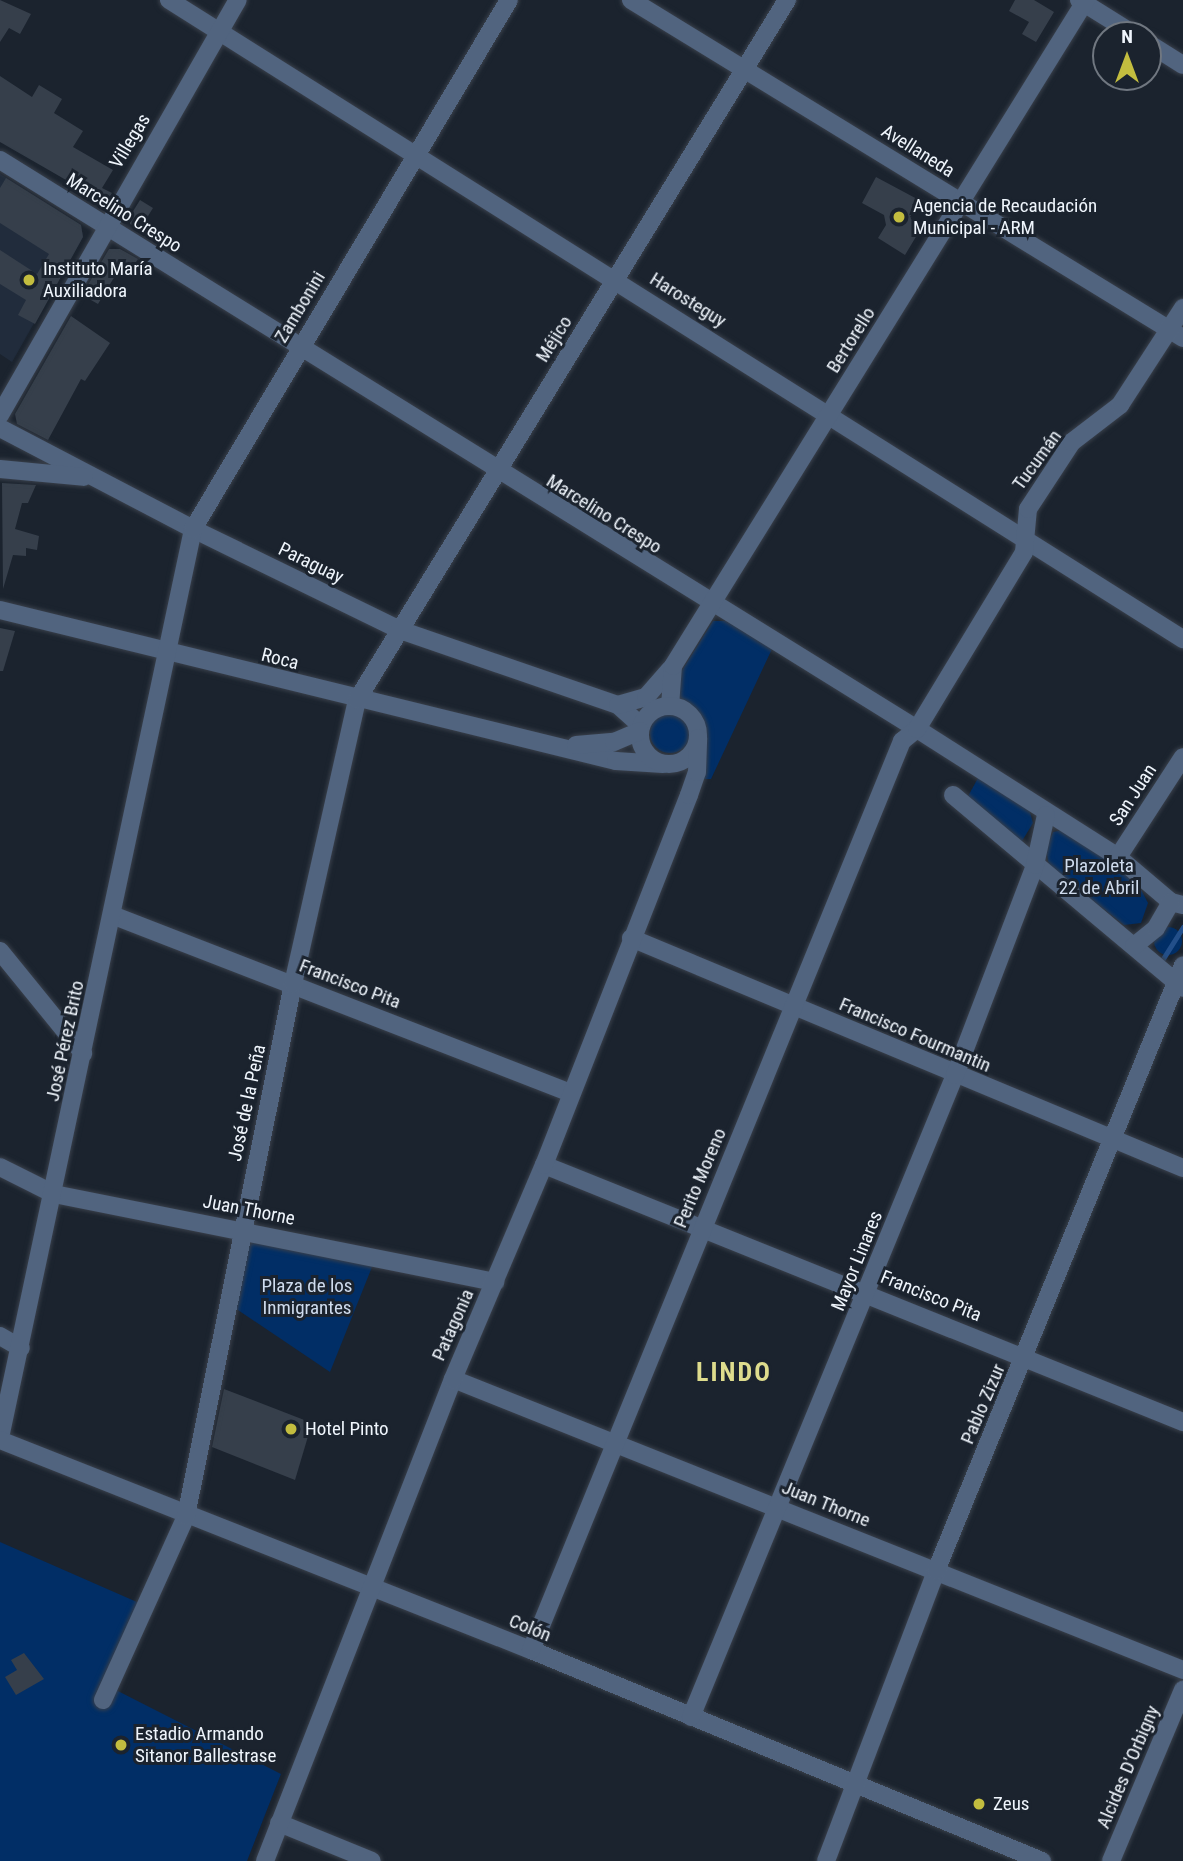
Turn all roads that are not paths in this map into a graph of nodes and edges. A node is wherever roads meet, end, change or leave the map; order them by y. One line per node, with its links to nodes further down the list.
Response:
1 (169, 0): 8 (street, Harosteguy)
2 (237, 0): 8 (street, Villegas)
3 (509, 0): 12 (street, Zambonini)
4 (631, 0): 11 (street, Avellaneda)
5 (788, 0): 11 (street, Méjico)
6 (1083, 1): 7 (street); 14 (street, Bertorello)
7 (1114, 21)
8 (219, 32): 12 (street, Harosteguy); 15 (street, Villegas)
9 (1162, 52): 10 (street)
10 (1183, 65)
11 (745, 68): 14 (street, Avellaneda); 16 (street, Méjico)
12 (415, 154): 16 (street, Harosteguy); 19 (street, Zambonini)
13 (0, 160): 15 (street, Marcelino Crespo)
14 (961, 202): 18 (street, Avellaneda); 21 (street, Bertorello)
15 (104, 226): 19 (street, Marcelino Crespo); 20 (street, Villegas)
16 (616, 279): 21 (street, Harosteguy); 24 (street, Méjico)
17 (1183, 308): 18 (street, Tucumán)
18 (1176, 334): 27 (street, Tucumán)
19 (300, 349): 24 (street, Marcelino Crespo); 26 (street, Zambonini)
20 (0, 415)
21 (830, 415): 27 (street, Harosteguy); 28 (street, Bertorello)
22 (0, 428): 25 (street, Paraguay)
23 (0, 469): 25 (street)
24 (497, 472): 28 (street, Marcelino Crespo); 30 (street, Méjico)
25 (92, 477): 26 (street, Paraguay)
26 (193, 530): 30 (street, Paraguay); 32 (street, Zambonini)
27 (1027, 538): 31 (street, Harosteguy); 38 (street, Tucumán)
28 (712, 605): 33 (street, Bertorello); 38 (street, Marcelino Crespo)
29 (0, 610): 32 (street, Roca)
30 (400, 630): 34 (street, Méjico); 35 (street, Paraguay)
31 (1183, 639)
32 (168, 652): 34 (street, Roca); 49 (street, José Pérez Brito)
33 (673, 666): 35 (street); 36 (street, Bertorello)
34 (357, 700): 40 (street, Roca); 54 (street, José de la Peña)
35 (618, 705): 37 (street, Paraguay)
36 (670, 706): 37 (street); 39 (street)
37 (641, 728): 40 (street); 42 (street)
38 (917, 729): 45 (street, Marcelino Crespo); 55 (street, Perito Moreno)
39 (698, 738): 42 (street); 44 (street, Patagonia)
40 (551, 745): 42 (street, Roca)
41 (1183, 757): 46 (street, San Juan)
42 (665, 764): 44 (street)
43 (953, 795): 47 (street)
44 (681, 808): 50 (street, Patagonia)
45 (1046, 815): 46 (street, Marcelino Crespo); 47 (street, Mayor Linares)
46 (1118, 857): 48 (street, Marcelino Crespo)
47 (1035, 865): 51 (street); 57 (street, Mayor Linares)
48 (1177, 904): 51 (street)
49 (113, 915): 54 (street, Francisco Pita); 56 (street, José Pérez Brito)
50 (631, 938): 55 (street, Francisco Fourmantin); 58 (street, Patagonia)
51 (1134, 946): 53 (street)
52 (0, 951): 56 (street)
53 (1181, 978): 59 (street, Pablo Zizur)
54 (293, 984): 58 (street, Francisco Pita); 65 (street, José de la Peña)
55 (795, 1007): 57 (street, Francisco Fourmantin); 64 (street, Perito Moreno)
56 (83, 1053): 63 (street, José Pérez Brito)
57 (955, 1075): 59 (street, Francisco Fourmantin); 67 (street, Mayor Linares)
58 (572, 1093): 60 (street, Patagonia)
59 (1114, 1140): 62 (street, Francisco Fourmantin); 70 (street, Pablo Zizur)
60 (544, 1165): 64 (street, Francisco Pita); 66 (street, Patagonia)
61 (0, 1167): 63 (street, Juan Thorne)
62 (1183, 1168)
63 (54, 1194): 65 (street, Juan Thorne); 69 (street, José Pérez Brito)
64 (702, 1227): 67 (street, Francisco Pita); 74 (street, Perito Moreno)
65 (242, 1230): 66 (street, Juan Thorne); 76 (street, José de la Peña)
66 (495, 1282): 71 (street, Patagonia)
67 (868, 1293): 70 (street, Francisco Pita); 75 (street, Mayor Linares)
68 (0, 1336): 69 (street)
69 (21, 1348): 73 (street, José Pérez Brito)
70 (1026, 1358): 72 (street, Francisco Pita); 77 (street, Pablo Zizur)
71 (453, 1379): 74 (street, Juan Thorne); 78 (street, Patagonia)
72 (1183, 1422)
73 (0, 1439): 76 (street, Colón)
74 (615, 1443): 75 (street, Juan Thorne); 79 (street, Perito Moreno)
75 (775, 1507): 77 (street, Juan Thorne); 83 (street, Mayor Linares)
76 (186, 1516): 78 (street, Colón); 82 (street, José de la Peña)
77 (936, 1571): 80 (street, Juan Thorne); 84 (street, Pablo Zizur)
78 (372, 1587): 79 (street, Colón); 85 (street, Patagonia)
79 (531, 1650): 83 (street, Colón)
80 (1183, 1670)
81 (1183, 1690): 90 (street, Alcides D'Orbigny)
82 (103, 1700)
83 (691, 1717): 84 (street, Colón)
84 (856, 1786): 88 (street, Pablo Zizur); 89 (street, Colón)
85 (279, 1824): 86 (street, Patagonia); 87 (street)
86 (265, 1861)
87 (372, 1861)
88 (826, 1861)
89 (1042, 1861)
90 (1111, 1861)

